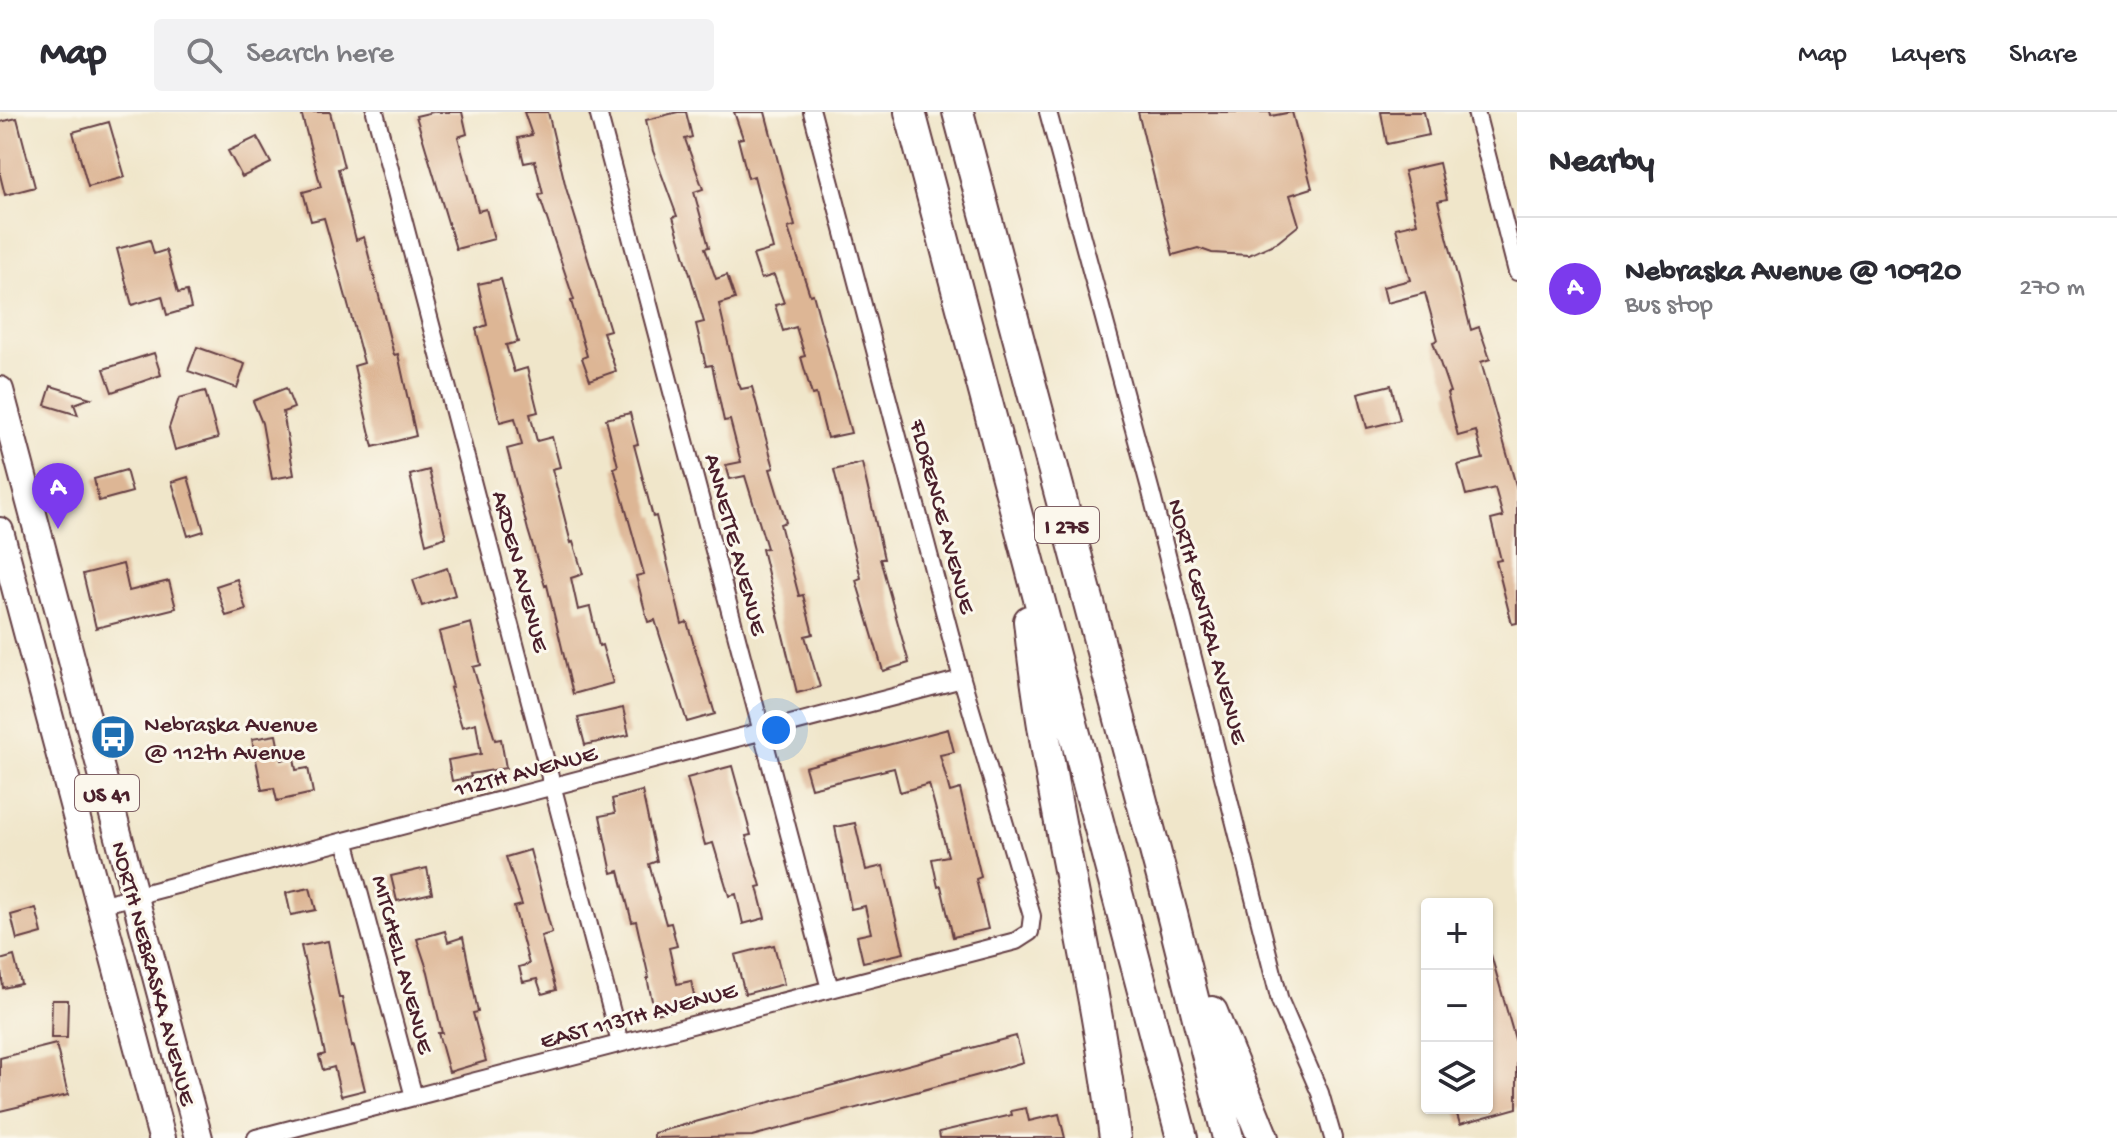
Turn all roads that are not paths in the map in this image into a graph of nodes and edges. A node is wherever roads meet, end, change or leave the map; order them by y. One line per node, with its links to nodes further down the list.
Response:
1 (375, 112): 14 (street, ARDEN AVENUE)
2 (598, 112): 13 (street, ANNETTE AVENUE)
3 (812, 112): 12 (street, FLORENCE AVENUE)
4 (910, 112): 11 (highway, I 275)
5 (958, 112): 18 (highway, I 275)
6 (1048, 112): 30 (street, NORTH CENTRAL AVENUE)
7 (1476, 112): 8 (street)
8 (1517, 272)
9 (0, 390): 16 (main road, NORTH NEBRASKA AVENUE / US 41)
10 (0, 531): 17 (main road, NORTH NEBRASKA AVENUE / US 41)
11 (1021, 531): 26 (highway); 27 (highway, I 275)
12 (962, 679): 13 (street, 112TH AVENUE); 19 (street, FLORENCE AVENUE)
13 (762, 732): 14 (street, 112TH AVENUE); 20 (street, ANNETTE AVENUE)
14 (554, 787): 15 (street, 112TH AVENUE); 21 (street, ARDEN AVENUE)
15 (346, 843): 16 (street, 112TH AVENUE); 22 (street, MITCHELL AVENUE)
16 (135, 896): 17 (street, 112TH AVENUE); 24 (main road, NORTH NEBRASKA AVENUE / US 41)
17 (100, 905): 23 (main road, NORTH NEBRASKA AVENUE / US 41)
18 (1172, 914): 28 (highway, I 275); 29 (highway)
19 (1030, 932): 20 (street, EAST 113TH AVENUE)
20 (830, 989): 21 (street, EAST 113TH AVENUE)
21 (620, 1043): 22 (street, EAST 113TH AVENUE)
22 (414, 1097): 25 (street, EAST 113TH AVENUE)
23 (162, 1138)
24 (199, 1138)
25 (256, 1138)
26 (1115, 1138)
27 (1182, 1138)
28 (1228, 1138)
29 (1263, 1138)
30 (1333, 1138)

